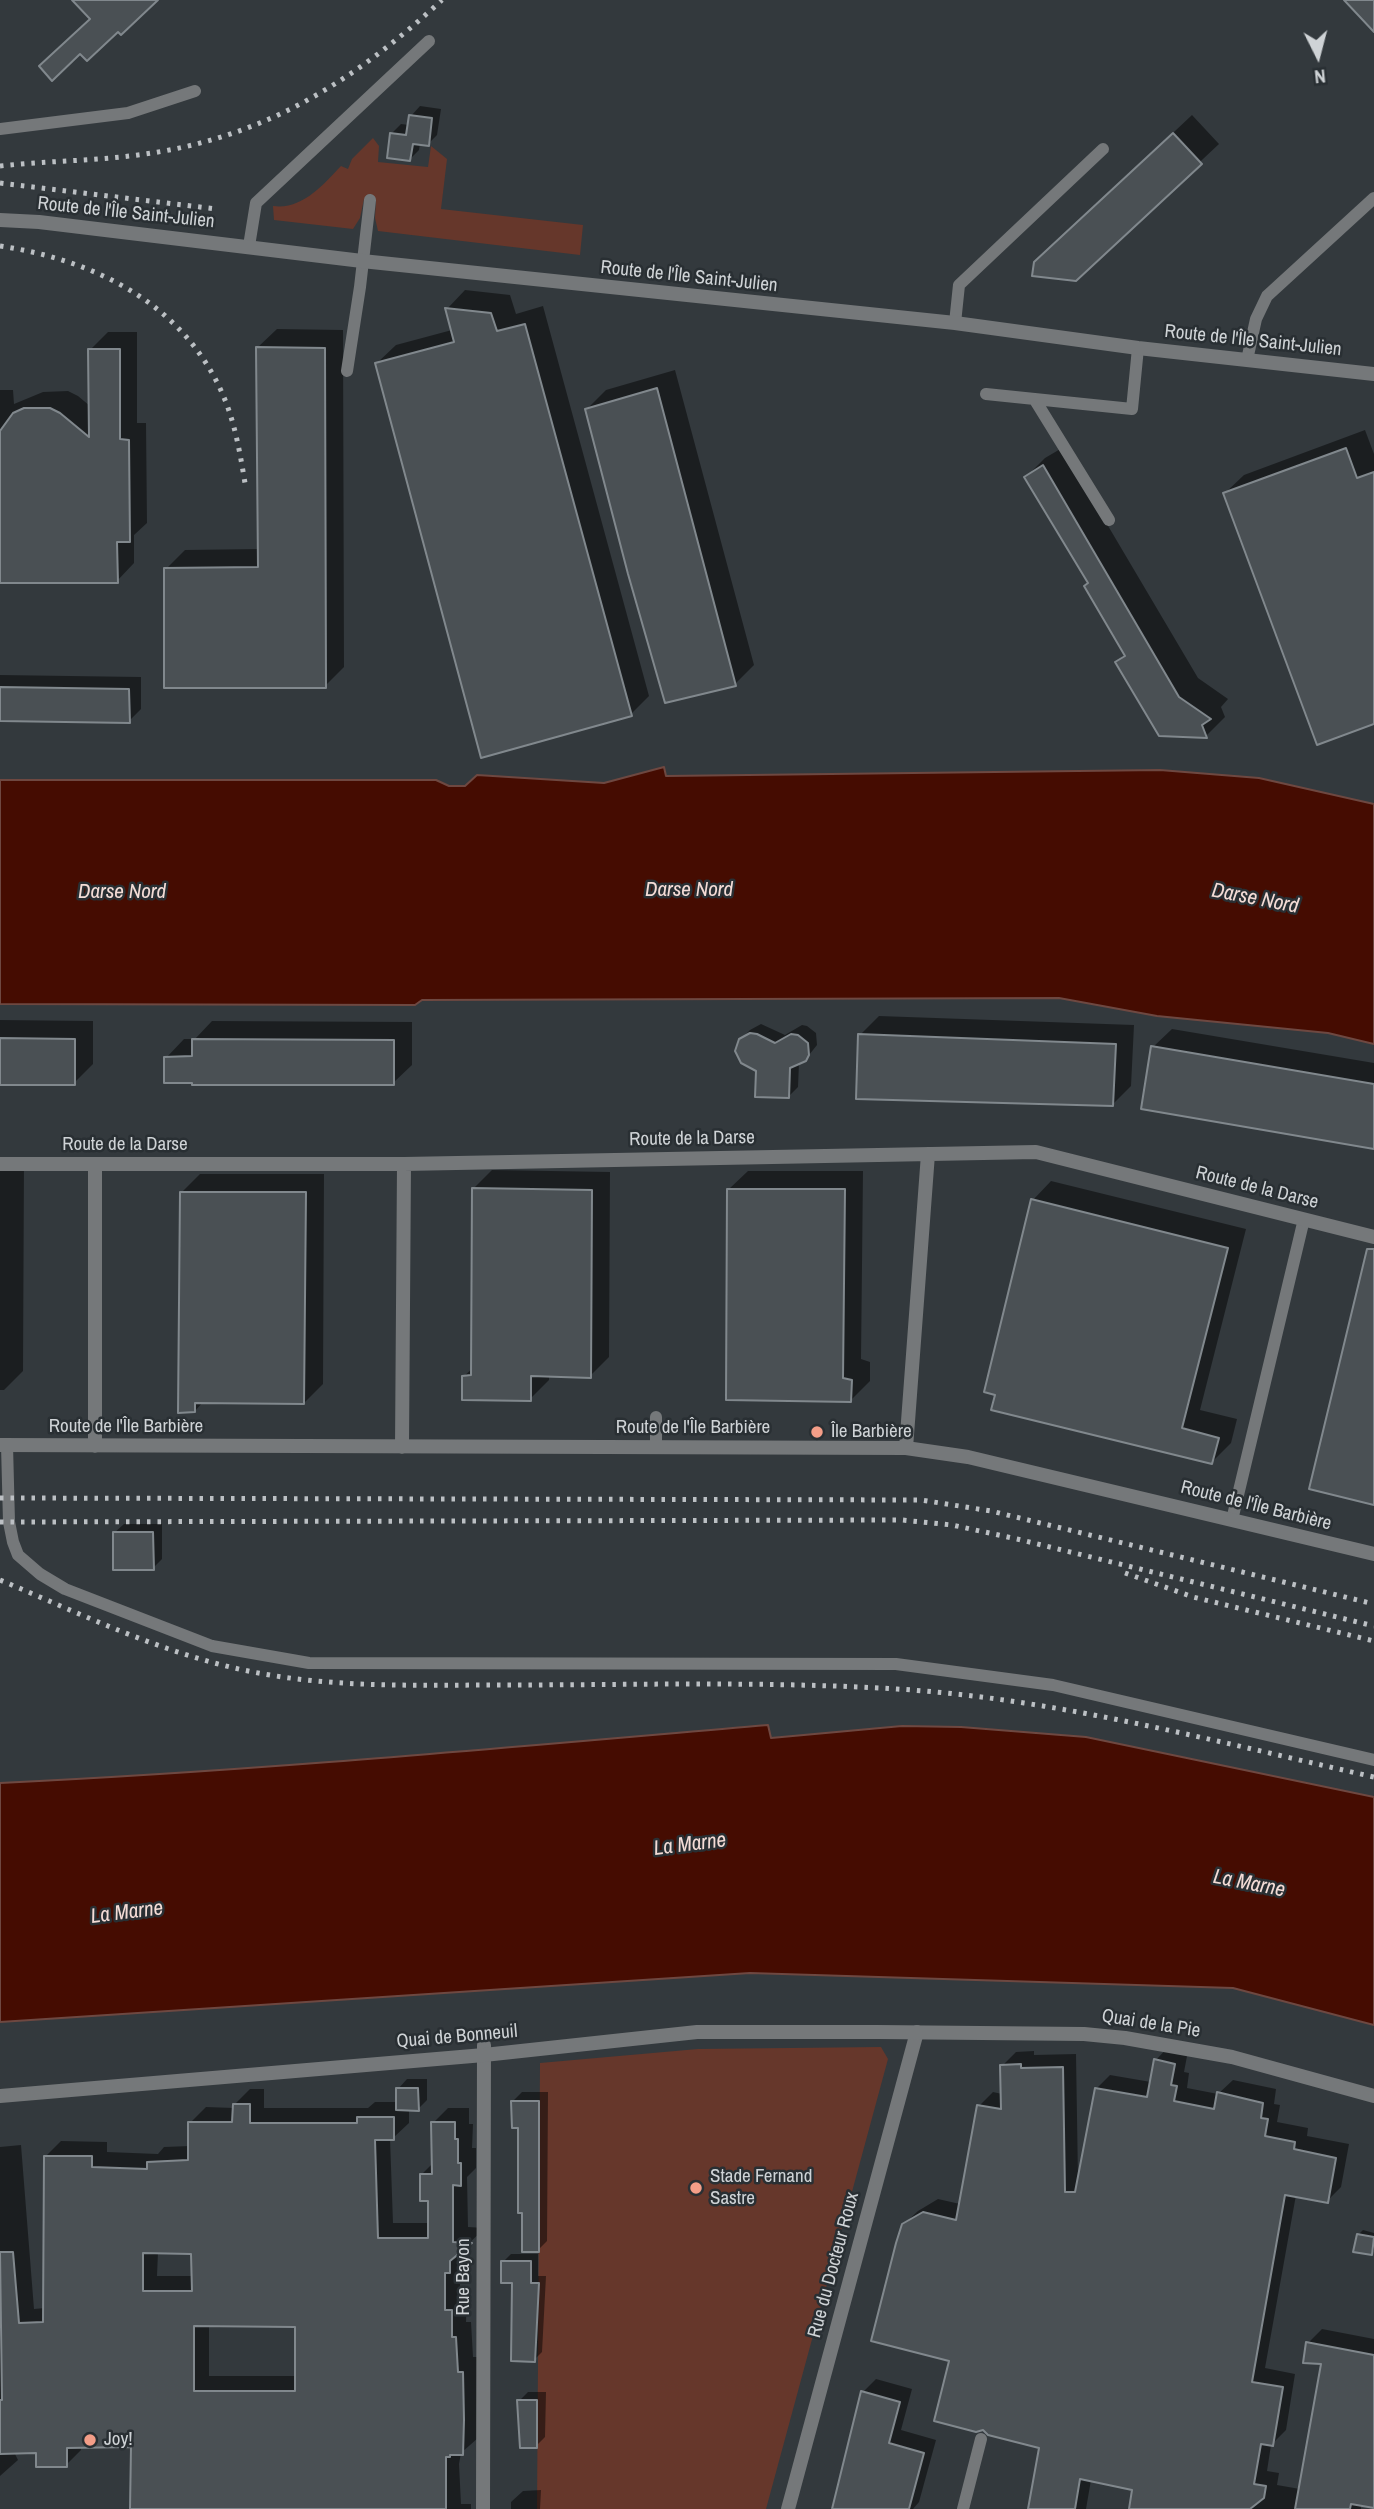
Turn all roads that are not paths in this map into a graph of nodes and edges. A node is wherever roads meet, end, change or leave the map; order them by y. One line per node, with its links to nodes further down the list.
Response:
1 (429, 41): 8 (lane)
2 (195, 91): 3 (lane)
3 (0, 129)
4 (1103, 149): 10 (lane)
5 (1374, 198): 12 (lane)
6 (370, 200): 9 (lane)
7 (0, 220): 8 (street, Route de l'Île Saint-Julien)
8 (249, 246): 9 (street, Route de l'Île Saint-Julien)
9 (362, 261): 10 (street, Route de l'Île Saint-Julien); 13 (lane)
10 (955, 323): 11 (street, Route de l'Île Saint-Julien)
11 (1138, 348): 12 (street, Route de l'Île Saint-Julien); 16 (lane)
12 (1247, 360): 14 (street, Route de l'Île Saint-Julien)
13 (347, 371)
14 (1374, 374)
15 (986, 394): 16 (lane)
16 (1034, 400): 17 (lane)
17 (1109, 520)
18 (928, 1154): 21 (street, Route de la Darse); 22 (street, Route de la Darse); 29 (street)
19 (0, 1164): 20 (street, Route de la Darse)
20 (95, 1164): 21 (street, Route de la Darse); 26 (street)
21 (404, 1164): 27 (street)
22 (1304, 1219): 23 (street, Route de la Darse); 30 (lane)
23 (1374, 1237)
24 (656, 1417): 28 (lane)
25 (4, 1446): 26 (street, Route de l'Île Barbière); 32 (lane)
26 (94, 1446): 27 (street, Route de l'Île Barbière)
27 (402, 1447): 28 (street, Route de l'Île Barbière)
28 (656, 1447): 29 (street, Route de l'Île Barbière)
29 (906, 1448): 30 (street, Route de l'Île Barbière)
30 (1232, 1520): 31 (street, Route de l'Île Barbière)
31 (1374, 1555)
32 (1374, 1760)
33 (917, 2032): 34 (street, Quai de Bonneuil); 36 (street, Quai de la Pie); 39 (street, Rue du Docteur Roux)
34 (484, 2050): 35 (street, Quai de Bonneuil); 38 (street, Rue Bayon)
35 (0, 2096)
36 (1374, 2096)
37 (981, 2439): 40 (lane)
38 (483, 2509)
39 (788, 2509)
40 (963, 2509)

